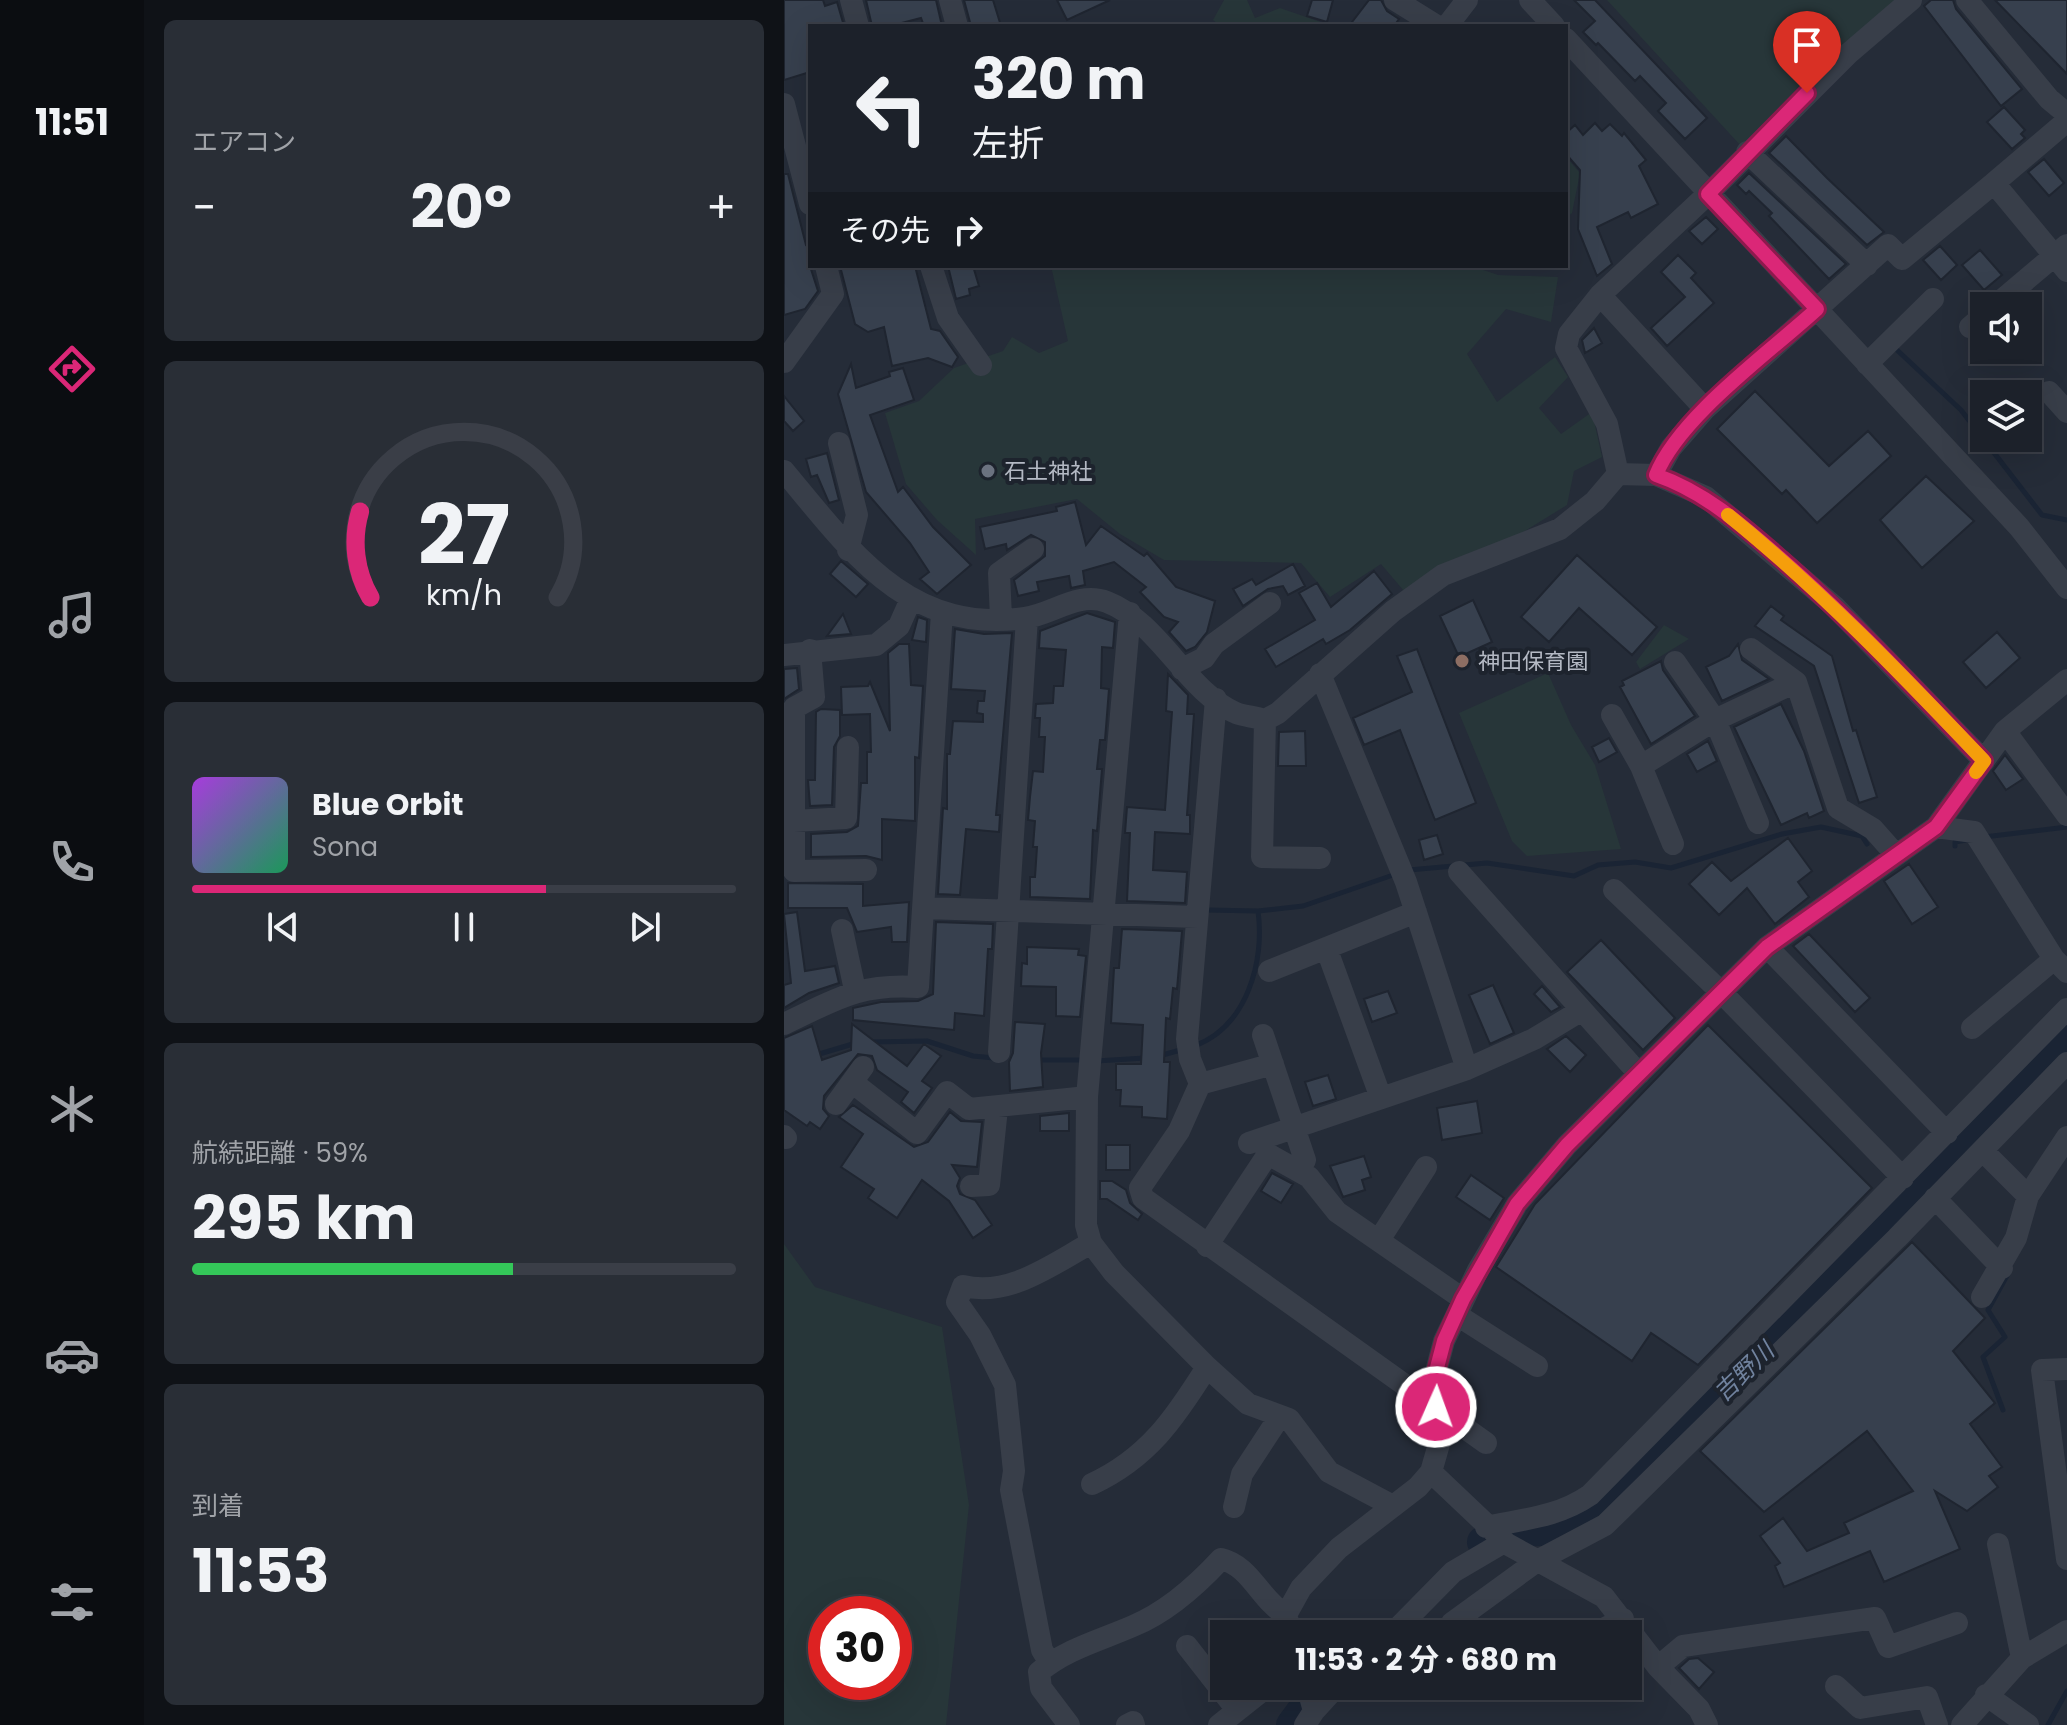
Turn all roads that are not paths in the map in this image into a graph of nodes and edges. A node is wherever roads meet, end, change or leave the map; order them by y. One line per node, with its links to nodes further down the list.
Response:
1 (851, 0): 8 (street)
2 (950, 0): 9 (street)
3 (1395, 0): 10 (street)
4 (1467, 0): 11 (street)
5 (1530, 0): 12 (street)
6 (1911, 0): 18 (street)
7 (1967, 0): 15 (street)
8 (857, 24)
9 (956, 24)
10 (1434, 24)
11 (1449, 24)
12 (1552, 24)
13 (1568, 41): 21 (street)
14 (784, 104): 17 (street)
15 (2067, 114)
16 (2067, 121): 19 (street)
17 (802, 140): 20 (street)
18 (1747, 152): 21 (street); 23 (street)
19 (1994, 183): 22 (street); 23 (street)
20 (808, 188)
21 (1708, 194): 27 (street); 29 (street)
22 (2063, 257): 26 (street)
23 (1867, 265): 29 (street)
24 (826, 268): 31 (street)
25 (932, 268): 32 (street)
26 (2014, 292)
27 (1600, 295): 34 (street); 38 (street)
28 (1933, 299): 30 (street)
29 (1817, 309): 30 (street); 34 (street)
30 (1881, 350): 42 (street)
31 (784, 362)
32 (981, 365)
33 (2049, 392): 35 (street)
34 (1705, 409): 39 (street)
35 (2067, 412)
36 (839, 443): 41 (street)
37 (784, 471): 41 (street)
38 (1618, 474): 39 (street); 54 (street)
39 (1656, 475): 63 (street)
40 (1033, 549): 47 (street)
41 (848, 550): 43 (street)
42 (2067, 588)
43 (911, 599): 45 (street); 50 (street)
44 (1270, 603): 53 (street)
45 (942, 612): 47 (street); 76 (street)
46 (1130, 613): 48 (street); 53 (street); 79 (street)
47 (1001, 618): 48 (street)
48 (1027, 618): 77 (street)
49 (1751, 649): 56 (street)
50 (810, 650): 51 (street); 66 (street)
51 (784, 655)
52 (1675, 662): 60 (street)
53 (1182, 669): 57 (street)
54 (1320, 674): 59 (street); 78 (street)
55 (2067, 680): 61 (street)
56 (1796, 682): 60 (street); 70 (street)
57 (1216, 699): 59 (street); 80 (street)
58 (1612, 715): 64 (street)
59 (1265, 720): 71 (street)
60 (1715, 720): 64 (street); 67 (street)
61 (2005, 731): 63 (street); 65 (street)
62 (848, 747): 66 (street)
63 (1984, 761): 68 (street)
64 (1641, 766): 69 (street)
65 (2067, 815)
66 (794, 821): 72 (street)
67 (1758, 823)
68 (1936, 827): 70 (street); 84 (street)
69 (1673, 844)
70 (1896, 855): 82 (street)
71 (1320, 858)
72 (789, 870): 73 (street)
73 (866, 870)
74 (1459, 872): 89 (street)
75 (1614, 890): 87 (street)
76 (924, 908): 77 (street); 86 (street)
77 (1010, 911): 79 (street); 93 (street)
78 (1416, 912): 83 (street); 96 (street)
79 (1104, 913): 80 (street); 98 (street)
80 (1197, 917): 99 (street)
81 (842, 930): 86 (street)
82 (1767, 947): 87 (street); 104 (street)
83 (1327, 950): 85 (street); 100 (street)
84 (2061, 966): 91 (street)
85 (1269, 971)
86 (855, 990): 90 (street)
87 (1721, 992): 97 (street); 110 (street)
88 (2067, 1009): 104 (street)
89 (1582, 1010): 96 (street); 97 (street)
90 (784, 1024)
91 (1972, 1028)
92 (1263, 1035): 95 (street)
93 (999, 1052)
94 (2067, 1063): 107 (street)
95 (1273, 1064): 99 (street); 103 (street)
96 (1467, 1069): 100 (street)
97 (1639, 1074): 119 (street)
98 (1090, 1076): 102 (street); 115 (street)
99 (1200, 1084): 116 (street)
100 (1381, 1098): 103 (street)
101 (836, 1104): 102 (street)
102 (997, 1108): 111 (street)
103 (1294, 1127): 106 (street); 108 (street)
104 (1947, 1133): 110 (street)
105 (2067, 1137): 112 (street)
106 (1249, 1143)
107 (1983, 1151): 112 (street); 113 (street)
108 (1305, 1160)
109 (1426, 1167): 114 (street)
110 (1903, 1178): 130 (street)
111 (971, 1186)
112 (2028, 1196): 117 (street)
113 (1935, 1198): 117 (street); 133 (street)
114 (1379, 1240): 116 (street); 119 (street)
115 (1091, 1243): 121 (street); 143 (street)
116 (1207, 1246): 123 (street)
117 (2002, 1268): 118 (street)
118 (1982, 1297)
119 (1460, 1307): 120 (street); 123 (street)
120 (1537, 1366)
121 (1207, 1367): 124 (street); 127 (street)
122 (2067, 1369): 132 (street)
123 (1436, 1407): 125 (street); 126 (street)
124 (1280, 1416): 128 (street); 129 (street)
125 (1486, 1443)
126 (1431, 1472): 128 (street); 130 (street)
127 (1092, 1484)
128 (1391, 1505): 136 (street)
129 (1234, 1507)
130 (1497, 1536): 133 (street); 137 (street)
131 (1998, 1544): 142 (street)
132 (2067, 1559)
133 (1537, 1561): 134 (street); 138 (street)
134 (1623, 1619): 144 (street)
135 (1285, 1620): 143 (street)
136 (1290, 1620)
137 (1406, 1620)
138 (1456, 1620)
139 (1957, 1623): 144 (street)
140 (2067, 1631): 142 (street)
141 (1187, 1646): 148 (street)
142 (2022, 1658): 146 (street)
143 (1050, 1663): 149 (street)
144 (1658, 1667): 153 (street)
145 (1836, 1686): 154 (street)
146 (1986, 1695): 155 (street); 156 (street)
147 (1250, 1700): 148 (street)
148 (1237, 1710): 152 (street)
149 (1069, 1725)
150 (1127, 1725): 151 (street)
151 (1134, 1725)
152 (1219, 1725)
153 (1707, 1725)
154 (1937, 1725)
155 (1962, 1725)
156 (2028, 1725)

